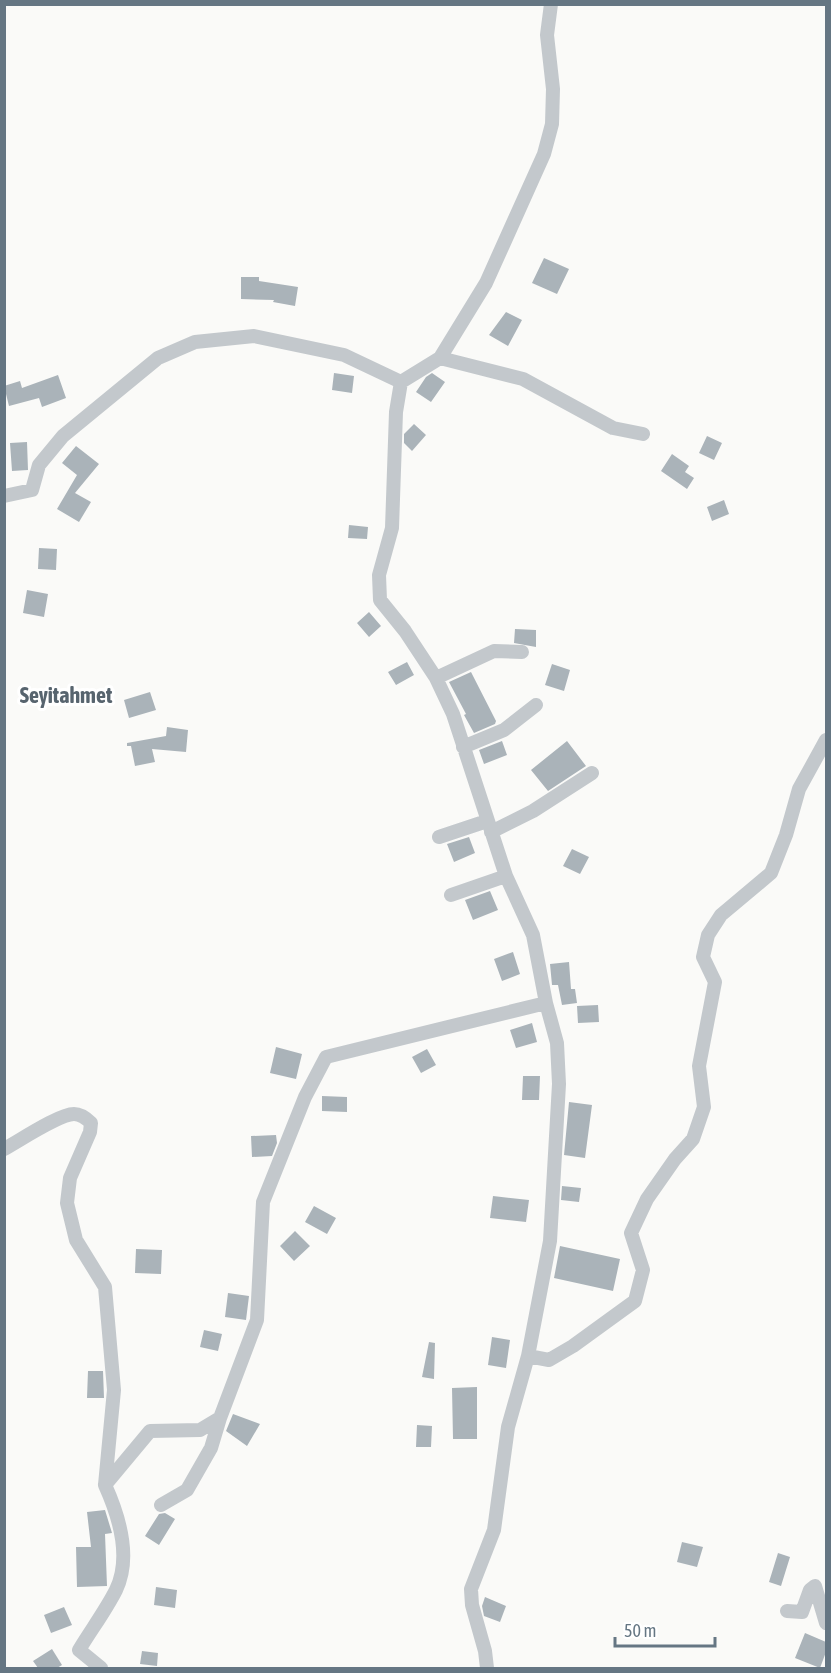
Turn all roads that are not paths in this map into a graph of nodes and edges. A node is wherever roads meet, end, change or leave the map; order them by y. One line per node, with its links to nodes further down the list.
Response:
1 (551, 4): 2 (street)
2 (440, 358): 3 (street); 4 (street)
3 (401, 381): 5 (street); 7 (street)
4 (643, 434)
5 (4, 496)
6 (522, 652): 7 (street)
7 (436, 678): 10 (street)
8 (536, 705): 10 (street)
9 (826, 740): 18 (street)
10 (463, 747): 12 (street)
11 (592, 773): 12 (street)
12 (489, 827): 13 (street); 14 (street)
13 (439, 837)
14 (506, 876): 15 (street); 16 (street)
15 (451, 895)
16 (546, 1003): 18 (street); 19 (street)
17 (4, 1149): 20 (street)
18 (528, 1356): 25 (street)
19 (220, 1418): 20 (street); 21 (street)
20 (105, 1485): 24 (street)
21 (161, 1505)
22 (788, 1611): 23 (street)
23 (826, 1623)
24 (101, 1668)
25 (487, 1668)

